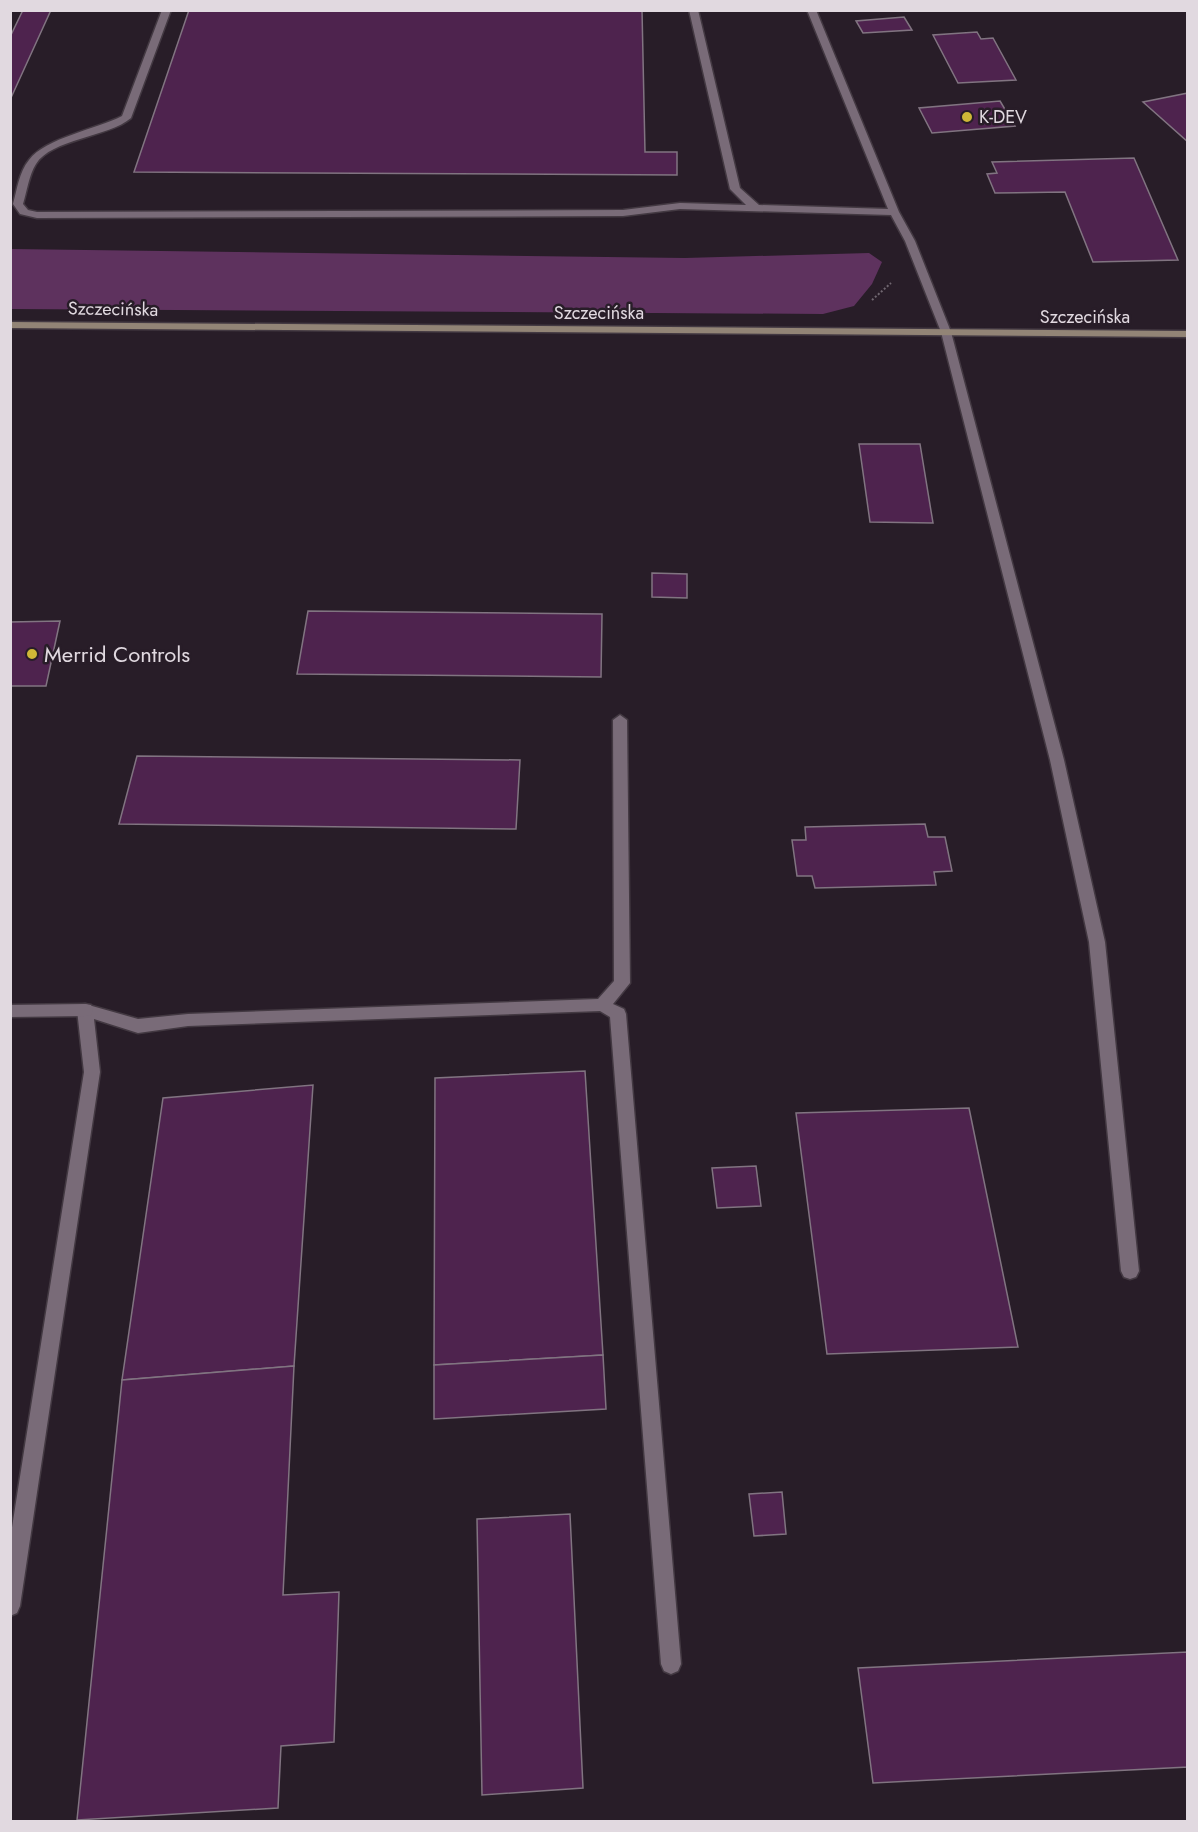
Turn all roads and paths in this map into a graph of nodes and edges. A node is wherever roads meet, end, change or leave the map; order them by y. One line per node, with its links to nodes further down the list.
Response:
1 (167, 10): 4 (street)
2 (693, 10): 4 (street)
3 (810, 10): 5 (street)
4 (757, 209): 5 (street)
5 (894, 212): 6 (street)
6 (910, 241): 8 (path); 9 (street)
7 (10, 325): 8 (main road, Szczecińska)
8 (814, 332): 9 (main road, Szczecińska)
9 (946, 332): 10 (main road, Szczecińska); 15 (street)
10 (1188, 334)
11 (620, 720): 12 (street)
12 (602, 1005): 13 (street); 17 (street)
13 (85, 1010): 14 (street); 16 (street)
14 (10, 1011)
15 (1130, 1271)
16 (10, 1606)
17 (671, 1664)

